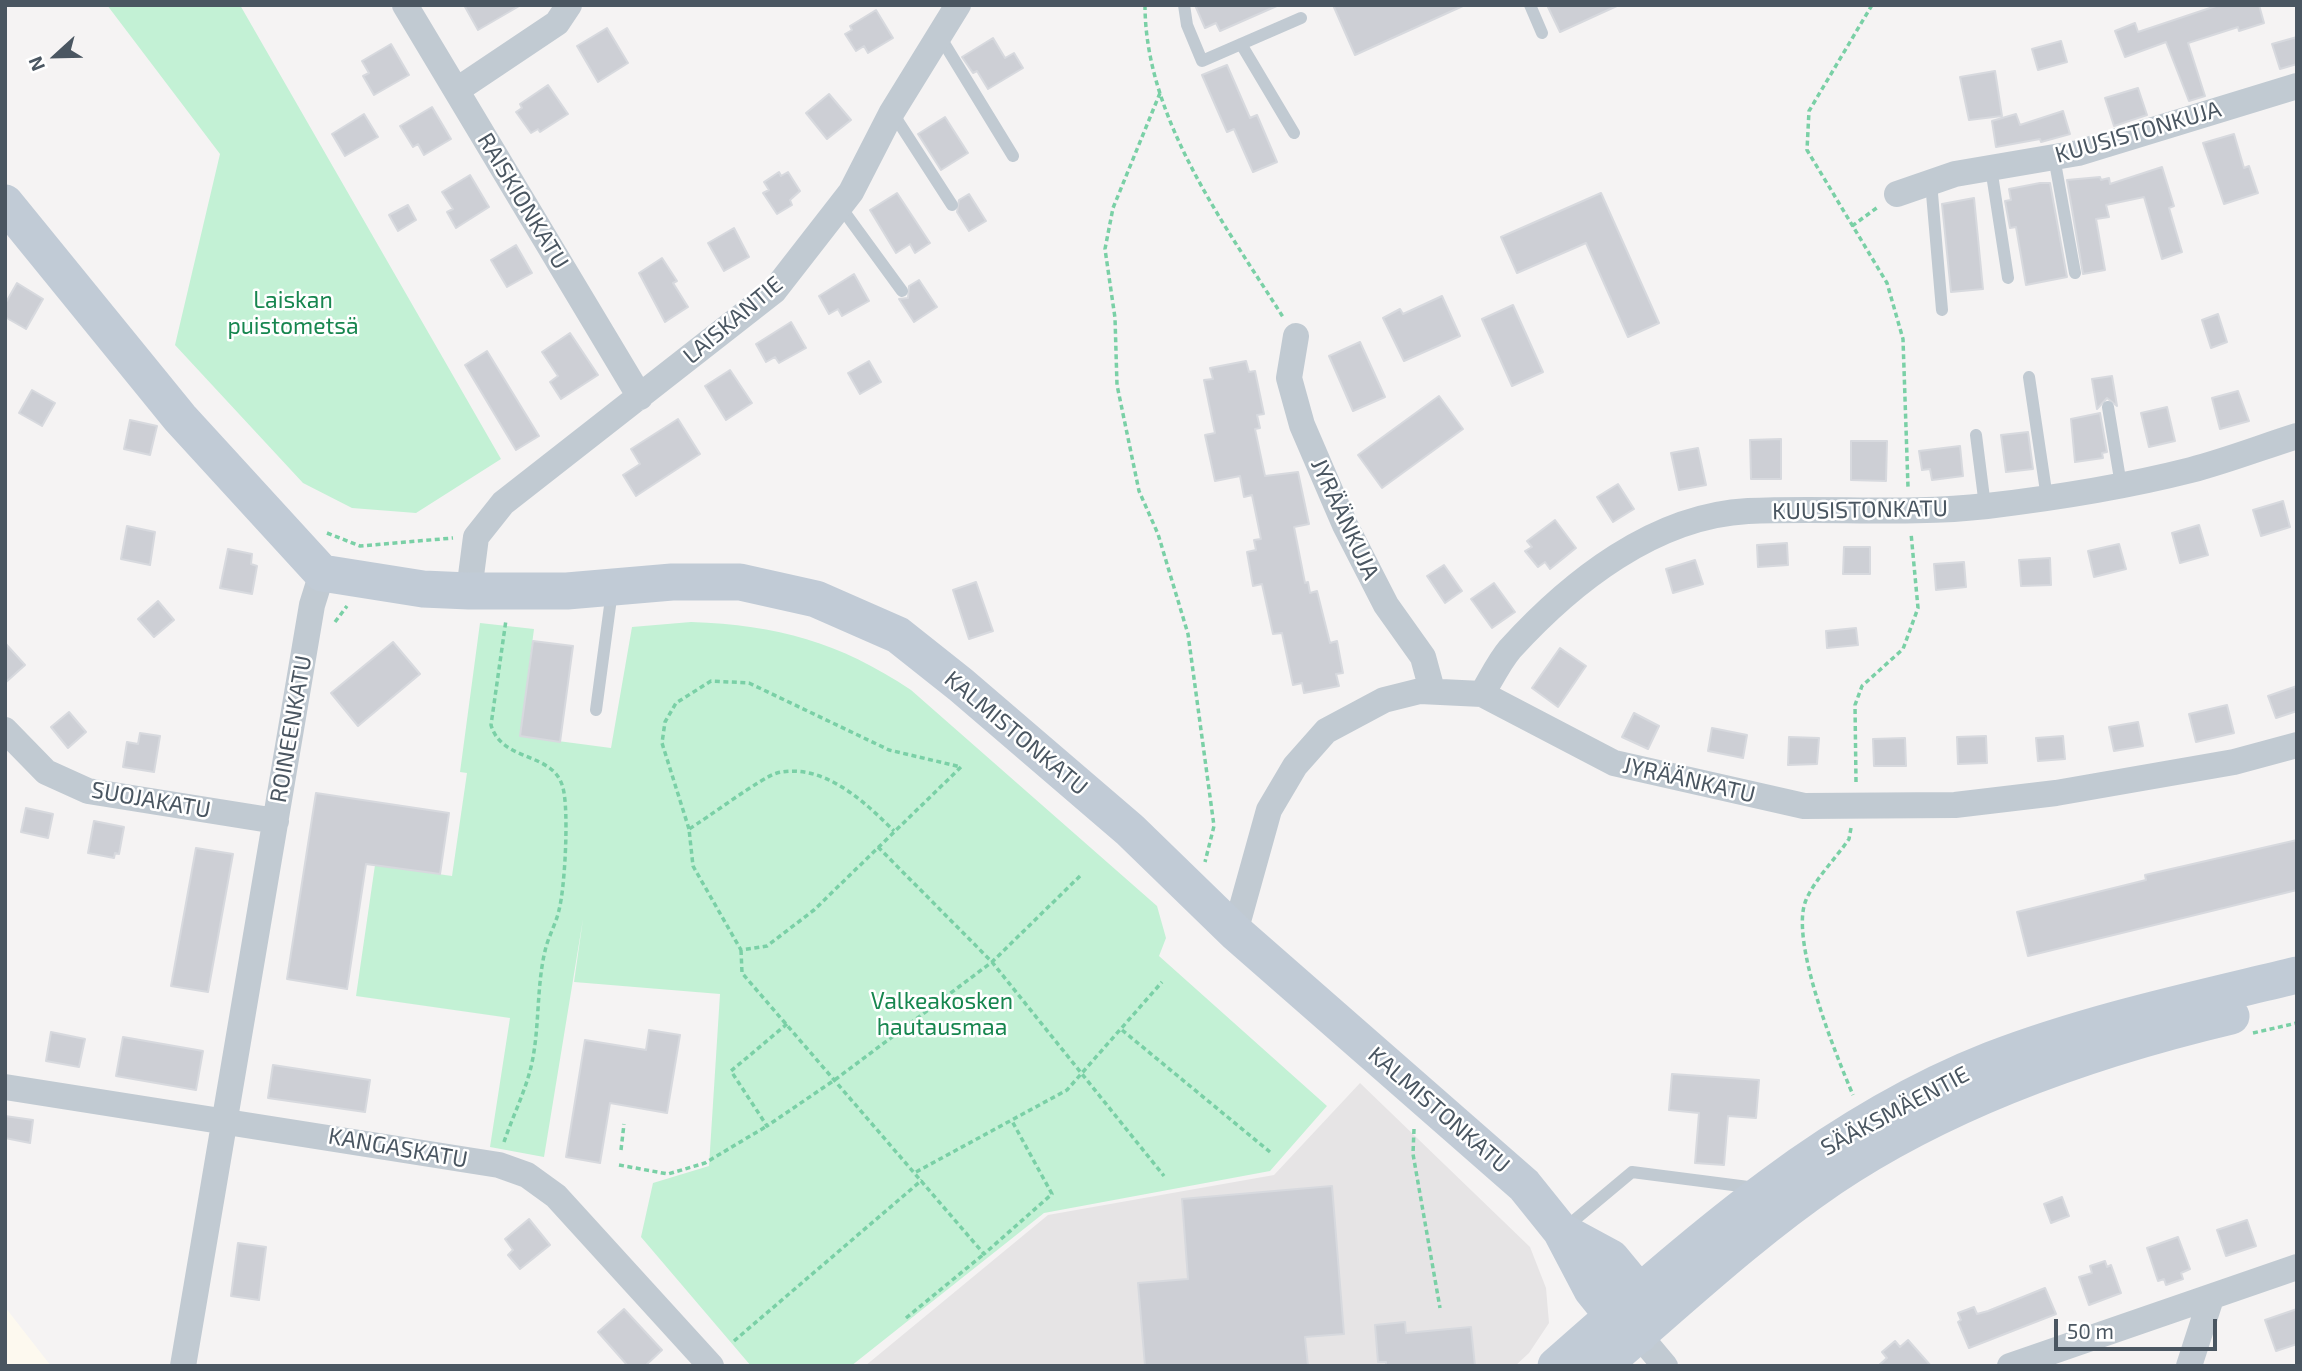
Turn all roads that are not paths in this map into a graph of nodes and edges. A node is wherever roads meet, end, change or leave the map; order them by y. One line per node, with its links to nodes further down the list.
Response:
1 (405, 5): 11 (street, RAISKIONKATU)
2 (569, 5): 11 (street)
3 (958, 5): 8 (street, LAISKANTIE)
4 (1184, 5): 9 (lane)
5 (1530, 5): 7 (lane)
6 (1301, 18): 9 (lane)
7 (1542, 33)
8 (938, 34): 12 (street, LAISKANTIE); 14 (lane)
9 (1241, 44): 13 (lane)
10 (2297, 86): 15 (street, KUUSISTONKUJA)
11 (457, 90): 28 (street, RAISKIONKATU)
12 (892, 112): 20 (lane); 21 (street, LAISKANTIE)
13 (1294, 133)
14 (1013, 156)
15 (2054, 157): 16 (street, KUUSISTONKUJA); 22 (lane)
16 (1991, 168): 17 (street, KUUSISTONKUJA); 23 (lane)
17 (1931, 182): 18 (street, KUUSISTONKUJA); 25 (lane)
18 (1897, 194)
19 (5, 203): 35 (street)
20 (953, 205)
21 (840, 206): 24 (lane); 28 (street, LAISKANTIE)
22 (2075, 273)
23 (2008, 278)
24 (902, 291)
25 (1942, 310)
26 (1296, 336): 38 (street, JYRÄÄNKUJA)
27 (2029, 377): 33 (lane)
28 (640, 397): 37 (street, LAISKANTIE)
29 (2108, 407): 32 (lane)
30 (1976, 435): 34 (lane)
31 (2297, 436): 32 (street, KUUSISTONKATU)
32 (2121, 485): 33 (street, KUUSISTONKATU)
33 (2047, 498): 34 (street, KUUSISTONKATU)
34 (1985, 506): 39 (street, KUUSISTONKATU)
35 (322, 573): 37 (street, KALMISTONKATU); 43 (street, ROINEENKATU)
36 (612, 587): 37 (street, KALMISTONKATU); 40 (lane); 44 (street, KALMISTONKATU)
37 (468, 591)
38 (1432, 690): 39 (street, JYRÄÄNKATU); 44 (street, JYRÄÄNKATU)
39 (1482, 694): 42 (street, JYRÄÄNKATU)
40 (596, 710)
41 (5, 730): 43 (street, SUOJAKATU)
42 (2297, 745)
43 (276, 821): 48 (street, ROINEENKATU)
44 (1235, 932): 50 (street, KALMISTONKATU)
45 (2297, 975): 49 (street, SÄÄKSMÄENTIE)
46 (2297, 1001): 49 (street, SÄÄKSMÄENTIE)
47 (5, 1087): 48 (street, KANGASKATU)
48 (226, 1119): 54 (street, KANGASKATU); 55 (street, ROINEENKATU)
49 (1775, 1200): 50 (lane); 53 (street, SÄÄKSMÄENTIE)
50 (1562, 1231): 53 (street, KALMISTONKATU)
51 (2297, 1267): 52 (street)
52 (2211, 1297): 59 (street); 60 (street)
53 (1631, 1314): 56 (street, SÄÄKSMÄENTIE); 57 (street, SÄÄKSMÄENTIE); 58 (street)
54 (706, 1364)
55 (183, 1366)
56 (1556, 1366)
57 (1601, 1366)
58 (1665, 1366)
59 (2010, 1366)
60 (2189, 1366)

